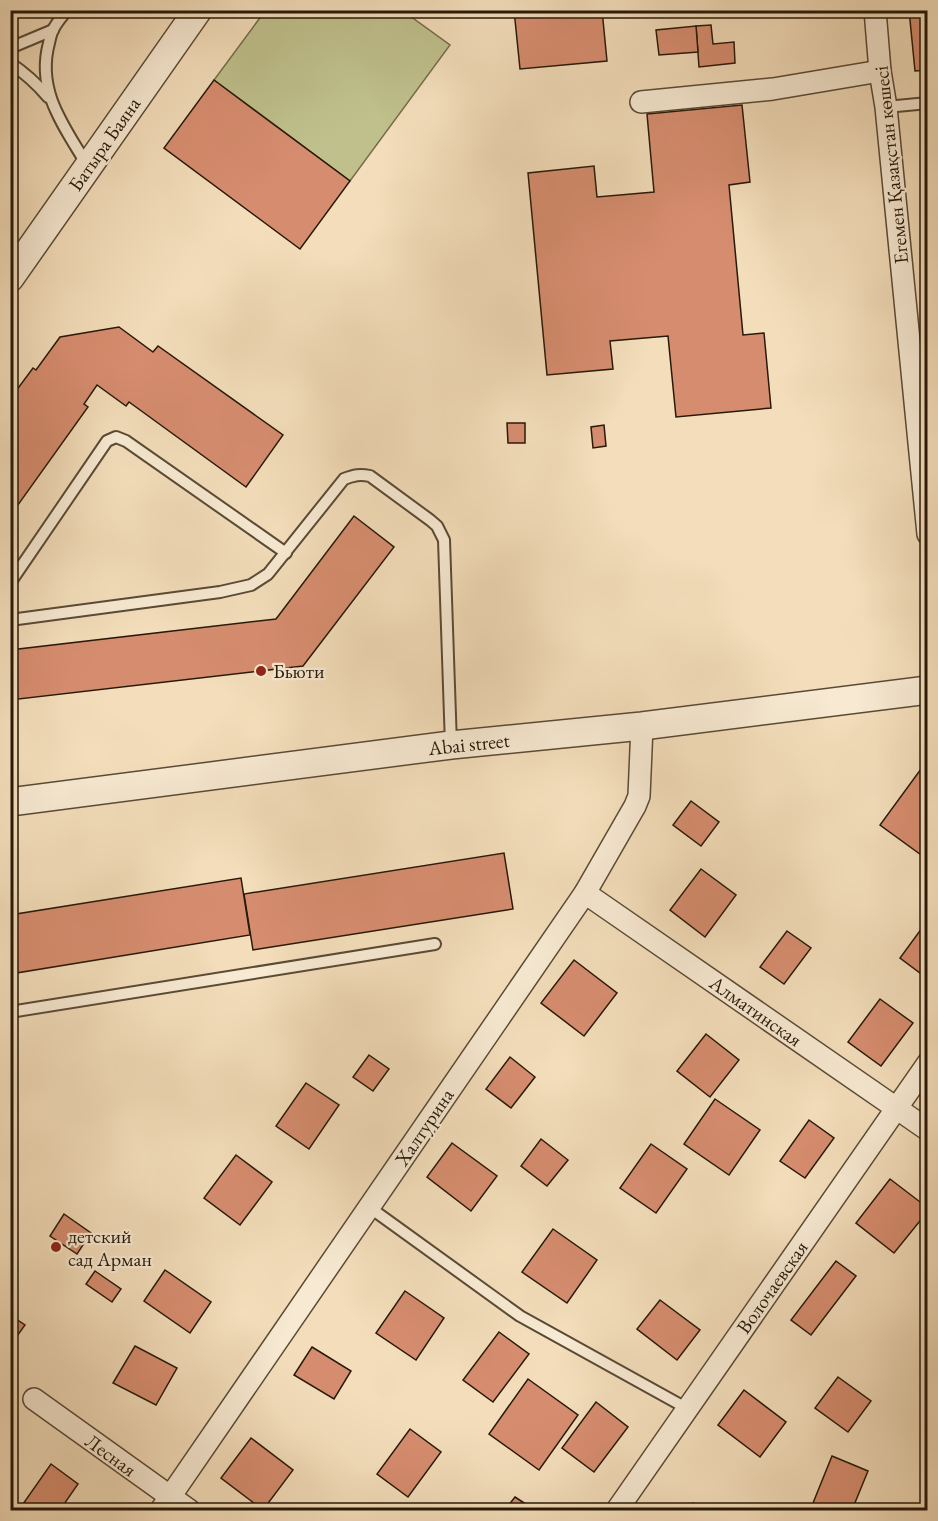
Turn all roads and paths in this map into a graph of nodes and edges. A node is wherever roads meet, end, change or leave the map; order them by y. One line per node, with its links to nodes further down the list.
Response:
1 (67, 10): 4 (lane)
2 (198, 10): 12 (street, Батыра Баяна)
3 (875, 10): 7 (street, Егемен Қазақстан көшесі)
4 (52, 30): 5 (lane); 8 (lane)
5 (10, 48)
6 (10, 63): 8 (lane)
7 (880, 71): 9 (street); 11 (street, Егемен Қазақстан көшесі)
8 (51, 100): 12 (lane)
9 (641, 102)
10 (927, 103): 11 (lane)
11 (886, 107): 14 (street, Егемен Қазақстан көшесі)
12 (88, 167): 13 (street, Батыра Баяна)
13 (10, 278)
14 (927, 534)
15 (286, 553): 16 (lane); 17 (lane); 20 (lane)
16 (10, 583)
17 (10, 620)
18 (927, 690): 19 (street, Abai street)
19 (642, 726): 20 (street, Abai street); 22 (street, Халтурина)
20 (451, 745): 21 (street, Abai street)
21 (10, 802)
22 (585, 893): 26 (street, Алматинская); 28 (street, Халтурина)
23 (435, 944): 24 (lane)
24 (10, 1012)
25 (927, 1063): 26 (street, Волочаевская)
26 (896, 1108): 27 (street, Алматинская); 30 (street, Волочаевская)
27 (927, 1130)
28 (369, 1207): 30 (lane); 31 (street, Халтурина)
29 (34, 1399): 31 (street, Лесная)
30 (688, 1409): 33 (street, Волочаевская)
31 (166, 1504): 32 (street, Лесная)
32 (189, 1510)
33 (617, 1510)

